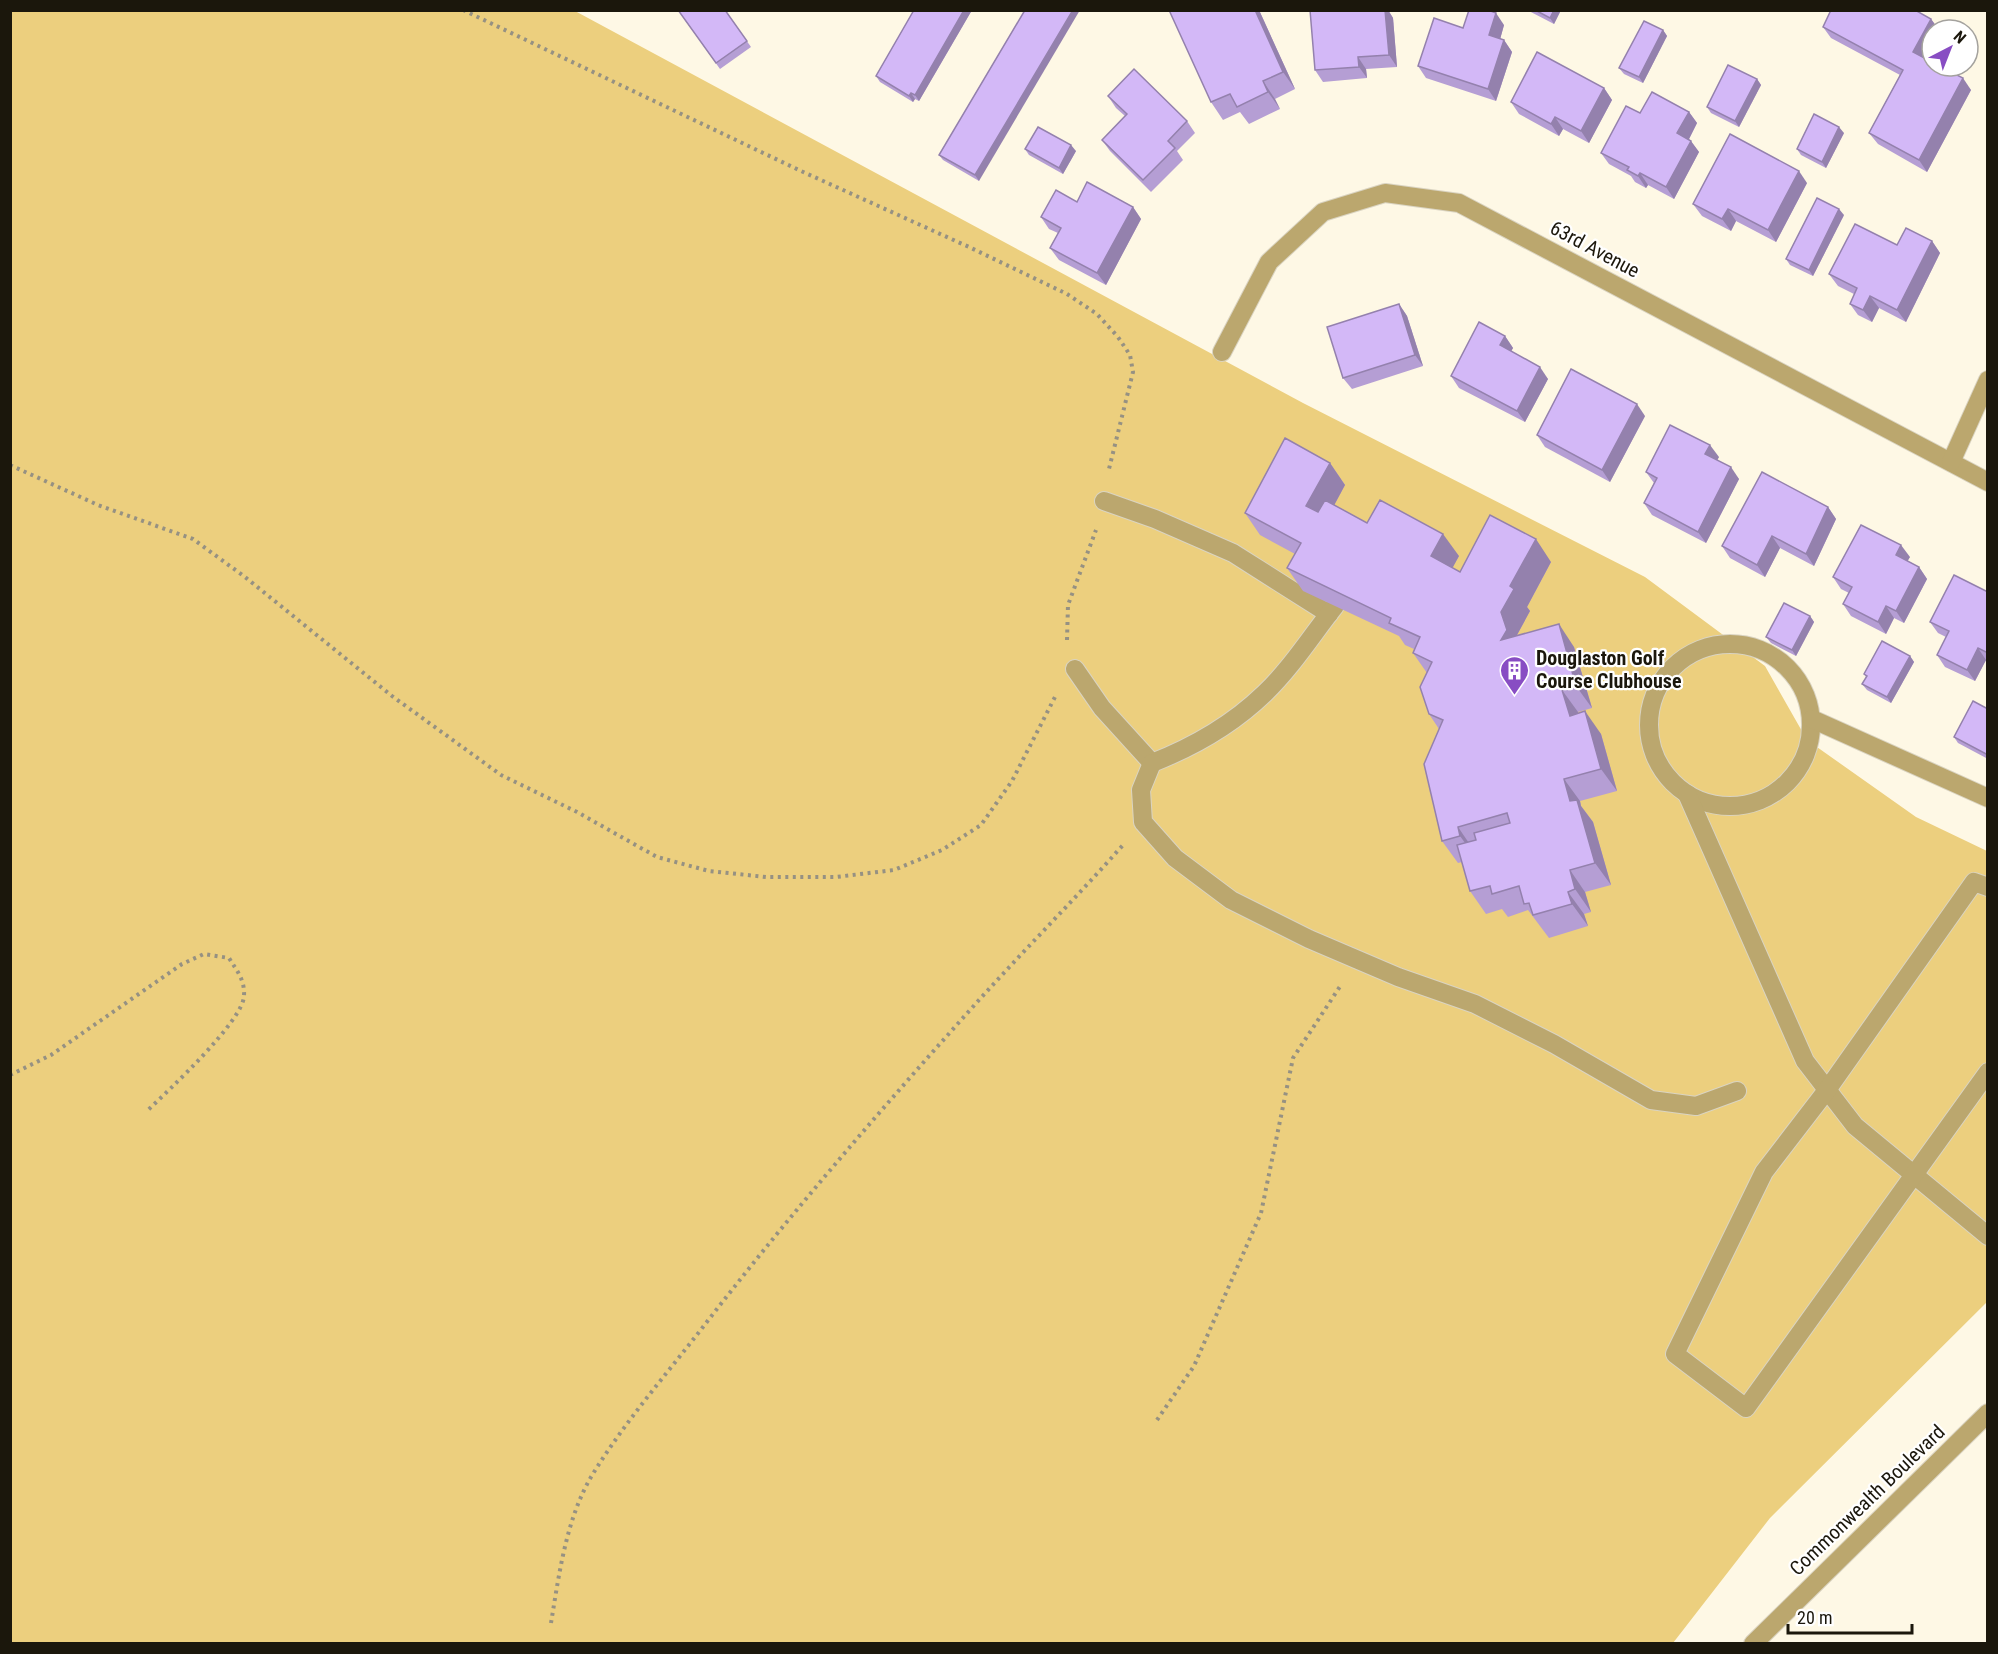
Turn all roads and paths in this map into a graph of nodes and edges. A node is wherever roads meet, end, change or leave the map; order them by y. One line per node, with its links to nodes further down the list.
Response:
1 (463, 10): 7 (path)
2 (1222, 352): 4 (street, 63rd Avenue)
3 (1988, 380): 4 (street)
4 (1951, 462): 6 (street, 63rd Avenue)
5 (10, 465): 8 (path)
6 (1988, 482)
7 (1104, 501): 8 (path); 10 (street)
8 (1074, 669): 10 (street)
9 (1812, 719): 11 (street); 11 (street); 12 (street)
10 (1152, 763): 13 (street)
11 (1687, 794): 18 (street)
12 (1988, 798)
13 (1143, 822): 15 (street); 25 (path)
14 (1988, 887): 18 (street)
15 (1359, 960): 19 (street); 24 (path)
16 (1988, 1072): 21 (street)
17 (10, 1075): 20 (path)
18 (1827, 1090): 21 (street); 21 (street)
19 (1737, 1091)
20 (148, 1110)
21 (1912, 1175): 22 (street)
22 (1988, 1236)
23 (1988, 1413): 26 (street, Commonwealth Boulevard)
24 (1157, 1420)
25 (551, 1623)
26 (1753, 1644)

